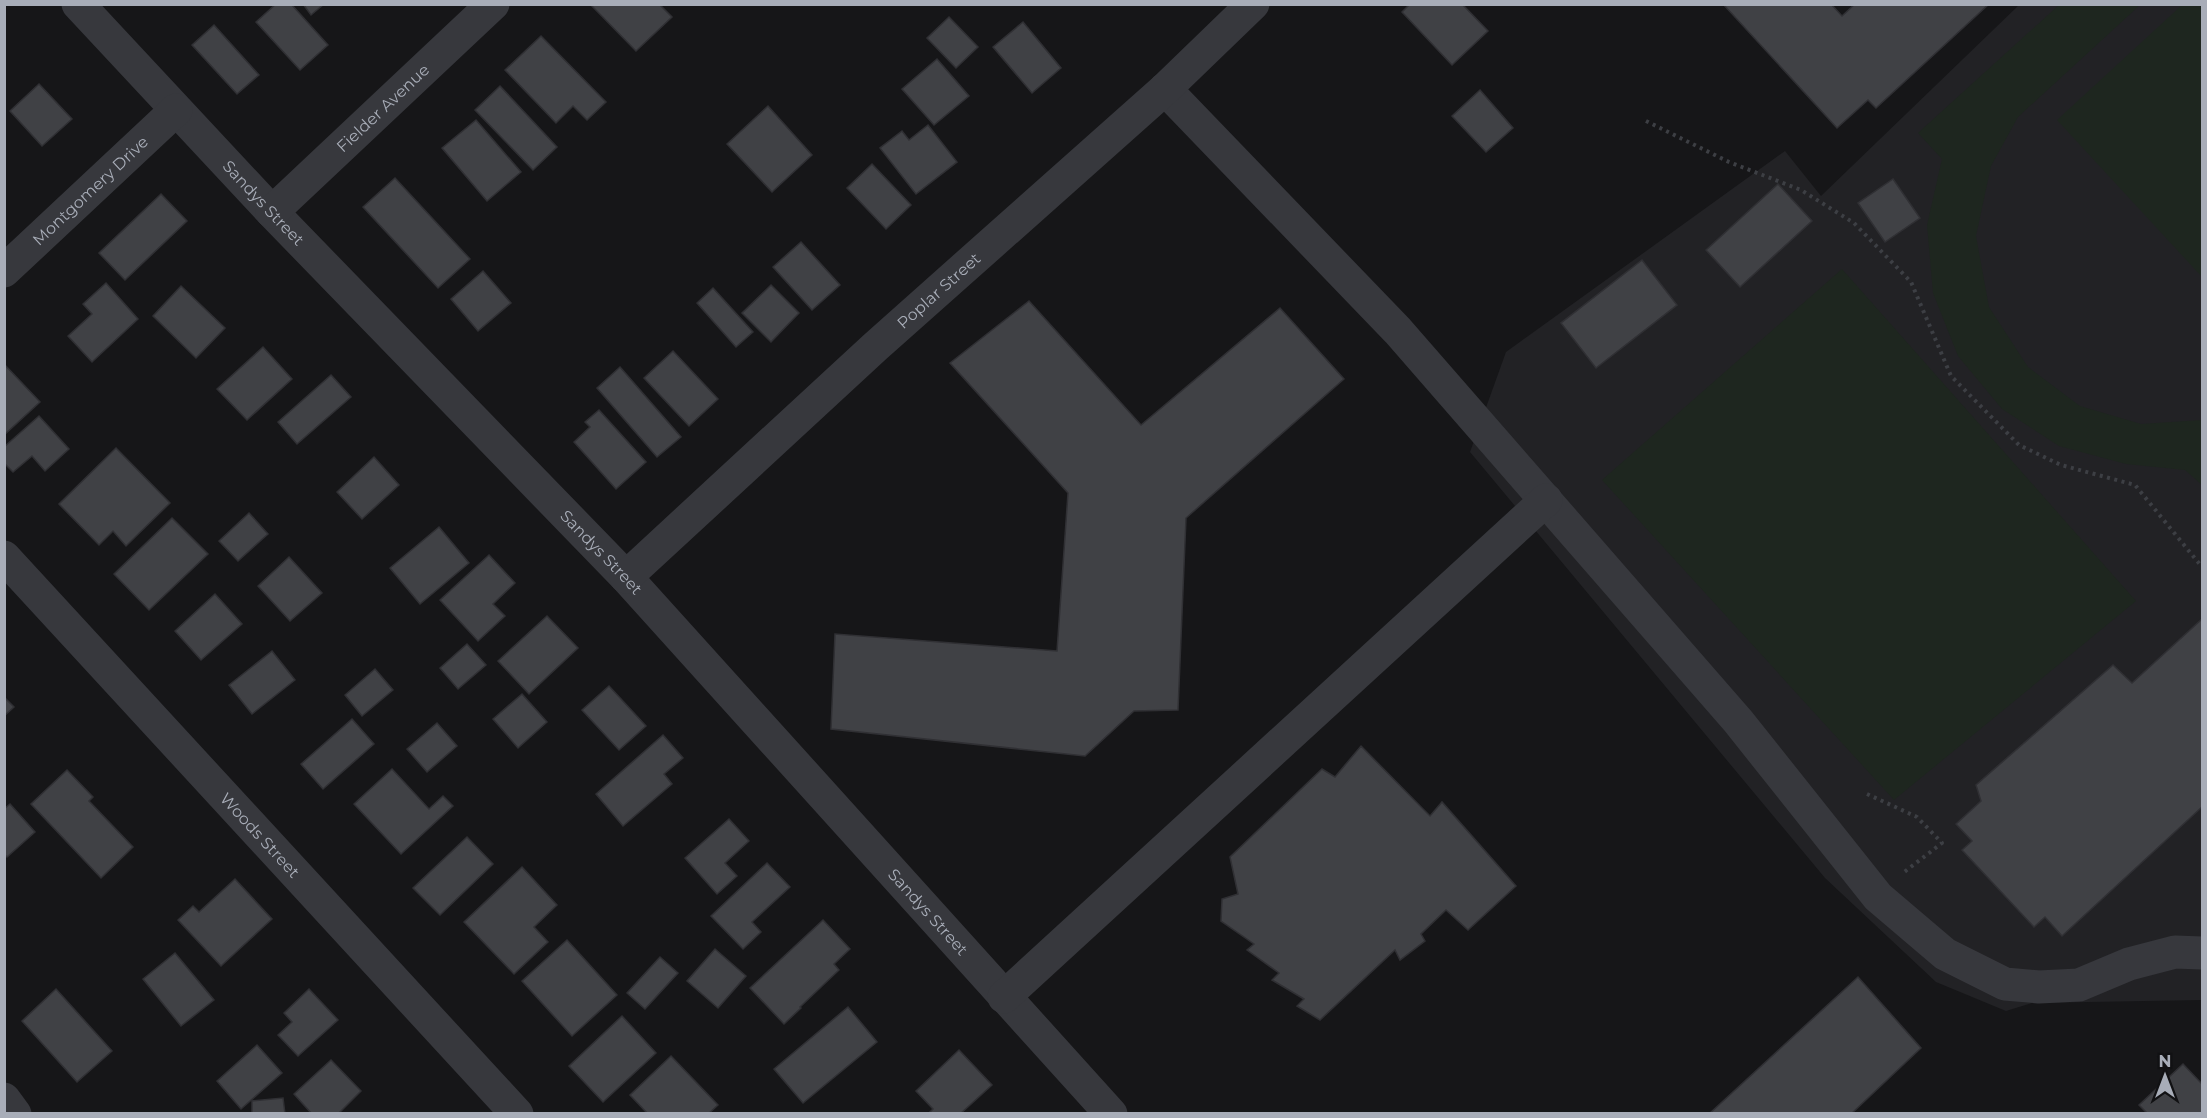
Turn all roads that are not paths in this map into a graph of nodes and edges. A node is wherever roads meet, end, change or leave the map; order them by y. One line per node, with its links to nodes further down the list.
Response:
1 (78, 4): 5 (street, Sandys Street)
2 (493, 4): 6 (street, Fielder Avenue)
3 (1253, 4): 4 (street, Poplar Street)
4 (1166, 89): 8 (street); 10 (street, Poplar Street)
5 (176, 111): 6 (street, Sandys Street); 7 (street, Montgomery Drive)
6 (272, 212): 10 (street, Sandys Street)
7 (4, 271)
8 (1546, 500): 11 (street); 12 (street)
9 (4, 557): 15 (street, Woods Street)
10 (626, 577): 12 (street, Sandys Street)
11 (2202, 953)
12 (1004, 997): 16 (street, Sandys Street)
13 (4, 1099): 14 (street)
14 (15, 1113)
15 (517, 1113)
16 (1110, 1113)

